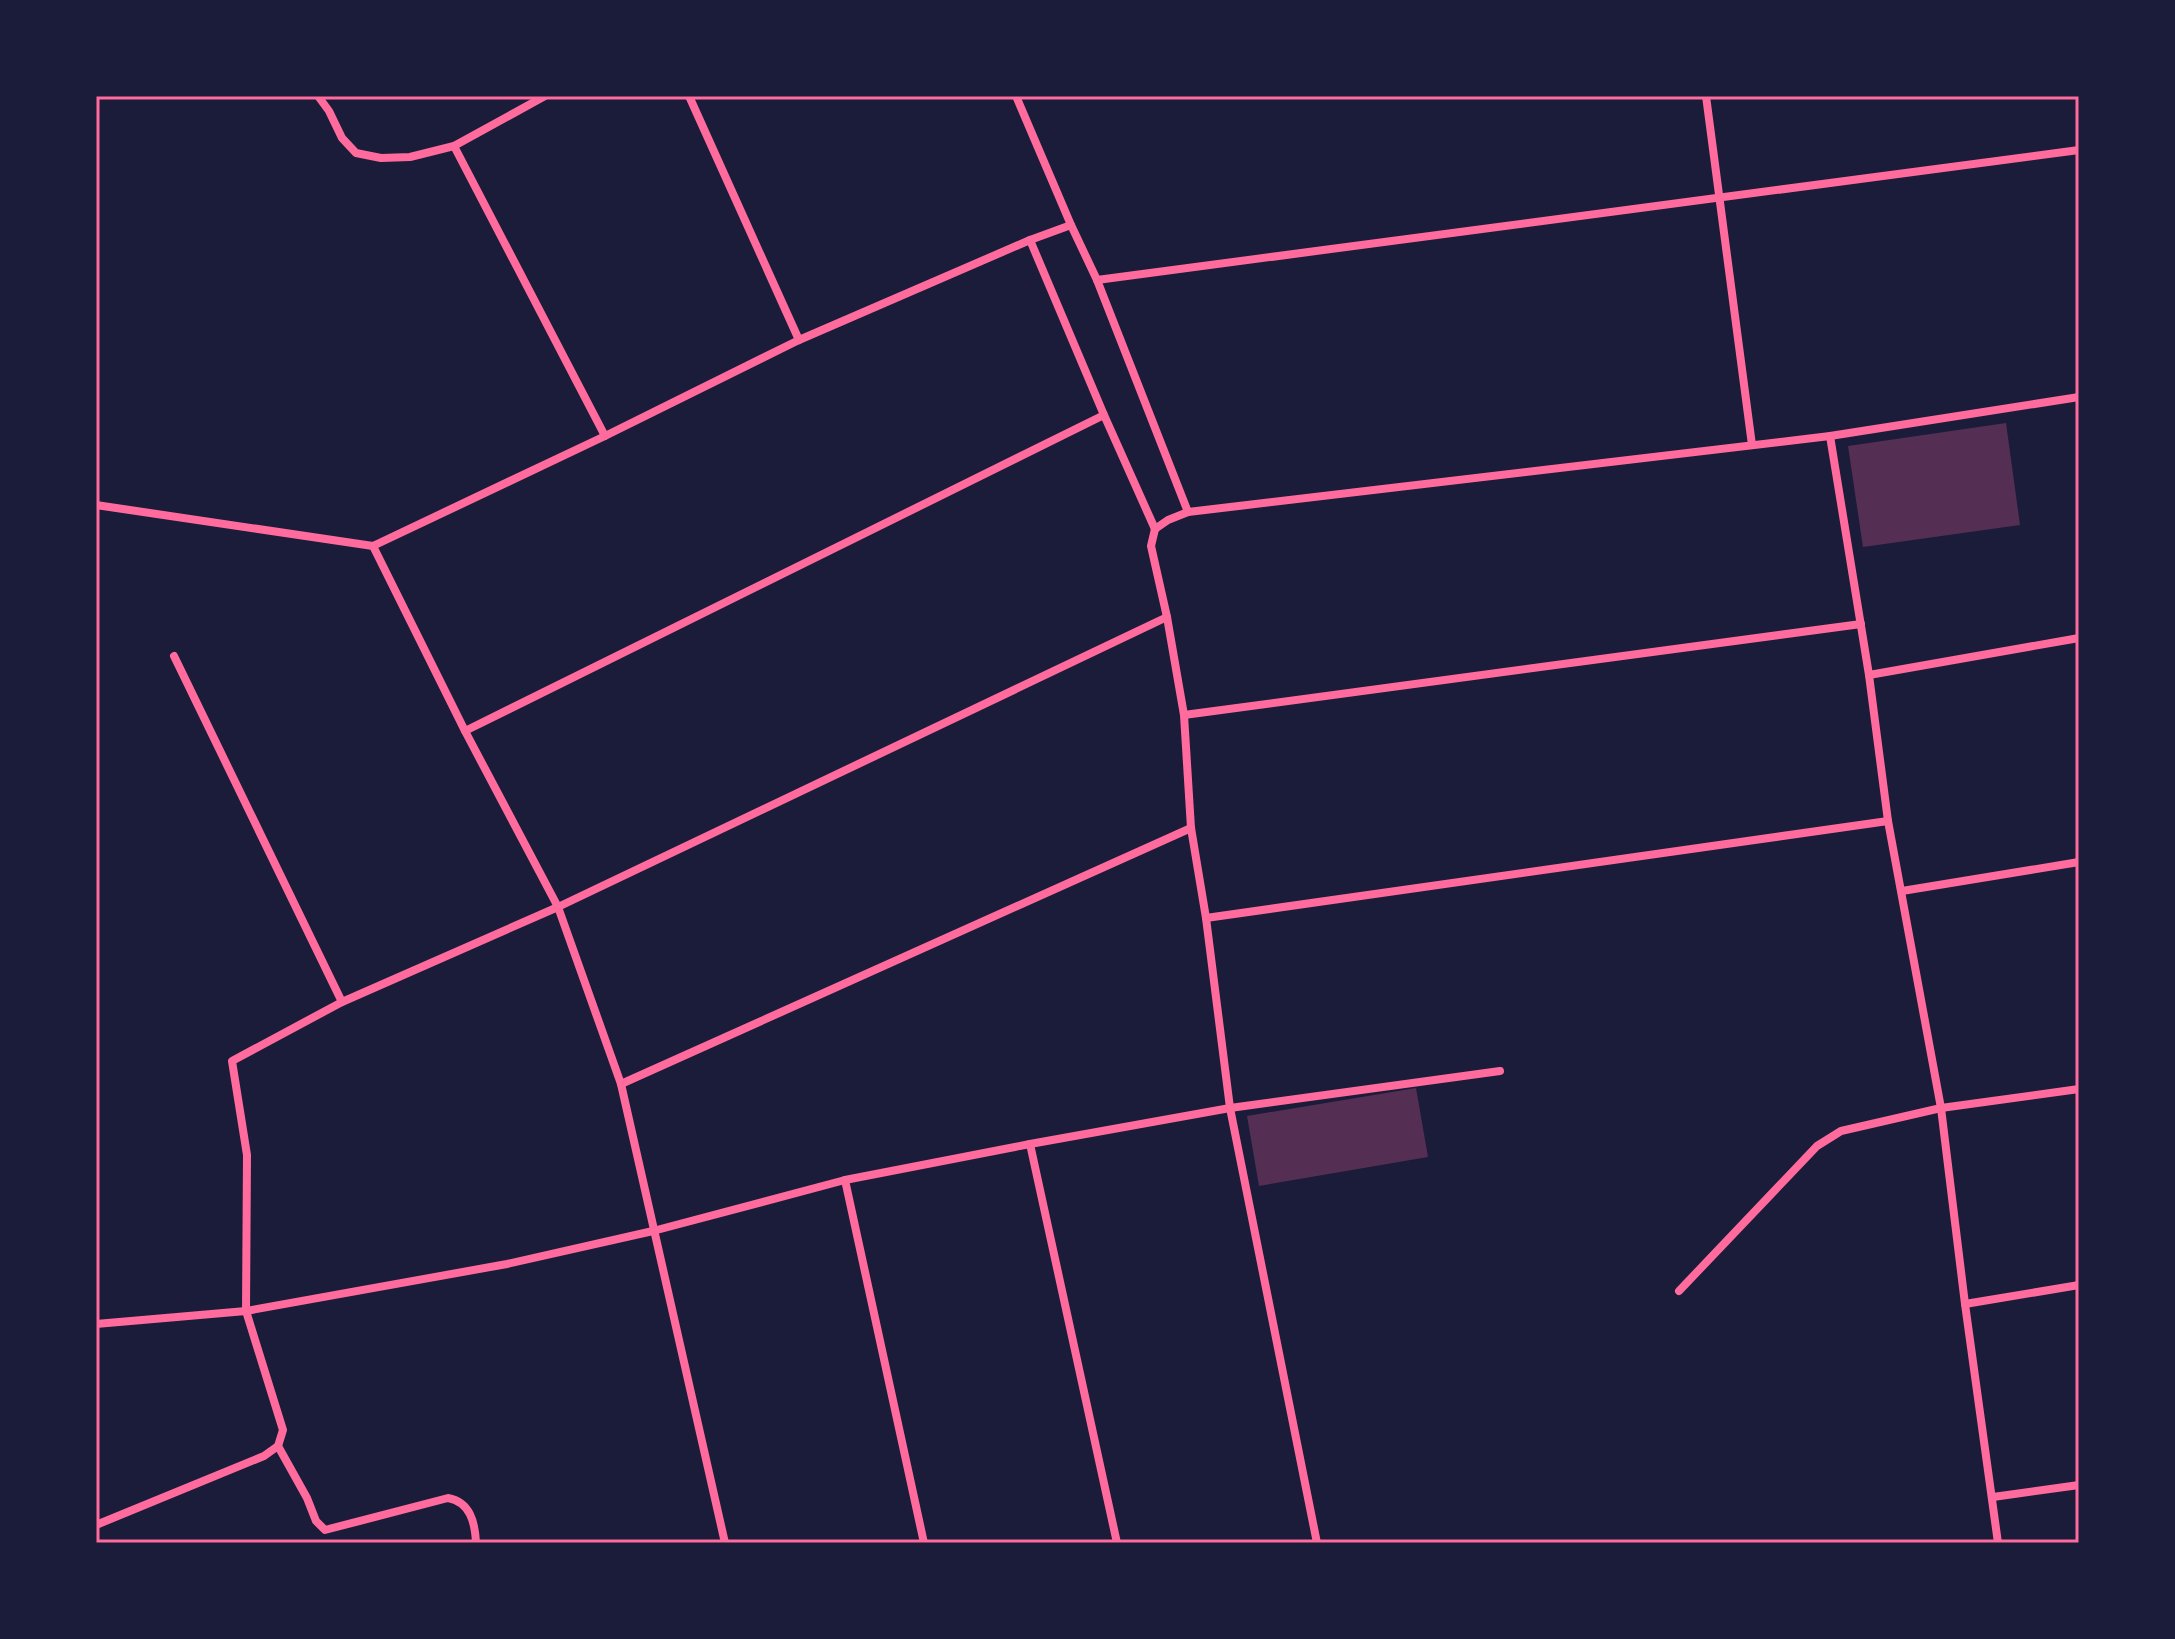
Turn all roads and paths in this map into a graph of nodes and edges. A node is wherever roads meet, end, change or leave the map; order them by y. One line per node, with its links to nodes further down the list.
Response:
1 (318, 96): 6 (street)
2 (545, 96): 6 (street)
3 (689, 96): 12 (street)
4 (1016, 96): 9 (street)
5 (1706, 96): 8 (street)
6 (454, 146): 15 (street)
7 (2079, 150): 8 (street)
8 (1719, 198): 11 (street); 17 (street)
9 (1071, 225): 10 (street); 11 (street)
10 (1030, 240): 12 (street); 14 (street)
11 (1097, 280): 19 (street)
12 (799, 340): 15 (street)
13 (2079, 397): 16 (street)
14 (1104, 415): 20 (street); 28 (street)
15 (605, 436): 21 (street)
16 (1830, 436): 17 (street); 23 (street)
17 (1752, 445): 19 (street)
18 (96, 505): 21 (street)
19 (1188, 512): 20 (street)
20 (1155, 529): 22 (street)
21 (373, 546): 28 (street)
22 (1167, 617): 27 (street); 33 (street)
23 (1861, 624): 26 (street); 27 (street)
24 (2079, 638): 26 (street)
25 (174, 656): 35 (street)
26 (1869, 675): 29 (street)
27 (1184, 715): 30 (street)
28 (465, 731): 33 (street)
29 (1888, 821): 32 (street); 34 (street)
30 (1191, 828): 34 (street); 37 (street)
31 (2079, 862): 32 (street)
32 (1902, 891): 40 (street)
33 (558, 907): 35 (street); 37 (street)
34 (1206, 918): 39 (street)
35 (342, 1002): 47 (street)
36 (1500, 1071): 39 (street)
37 (621, 1084): 43 (street)
38 (2079, 1089): 40 (street)
39 (1230, 1108): 41 (street); 57 (street)
40 (1941, 1108): 45 (street); 46 (street)
41 (1030, 1144): 42 (street); 56 (street)
42 (845, 1180): 43 (street); 55 (street)
43 (653, 1231): 47 (street); 54 (street)
44 (2079, 1285): 46 (street)
45 (1679, 1291)
46 (1965, 1304): 51 (street)
47 (246, 1311): 48 (street); 49 (street)
48 (96, 1324)
49 (278, 1446): 52 (street); 53 (street)
50 (2079, 1485): 51 (street)
51 (1993, 1497): 58 (street)
52 (96, 1525)
53 (476, 1543)
54 (725, 1543)
55 (924, 1543)
56 (1117, 1543)
57 (1317, 1543)
58 (1998, 1543)

